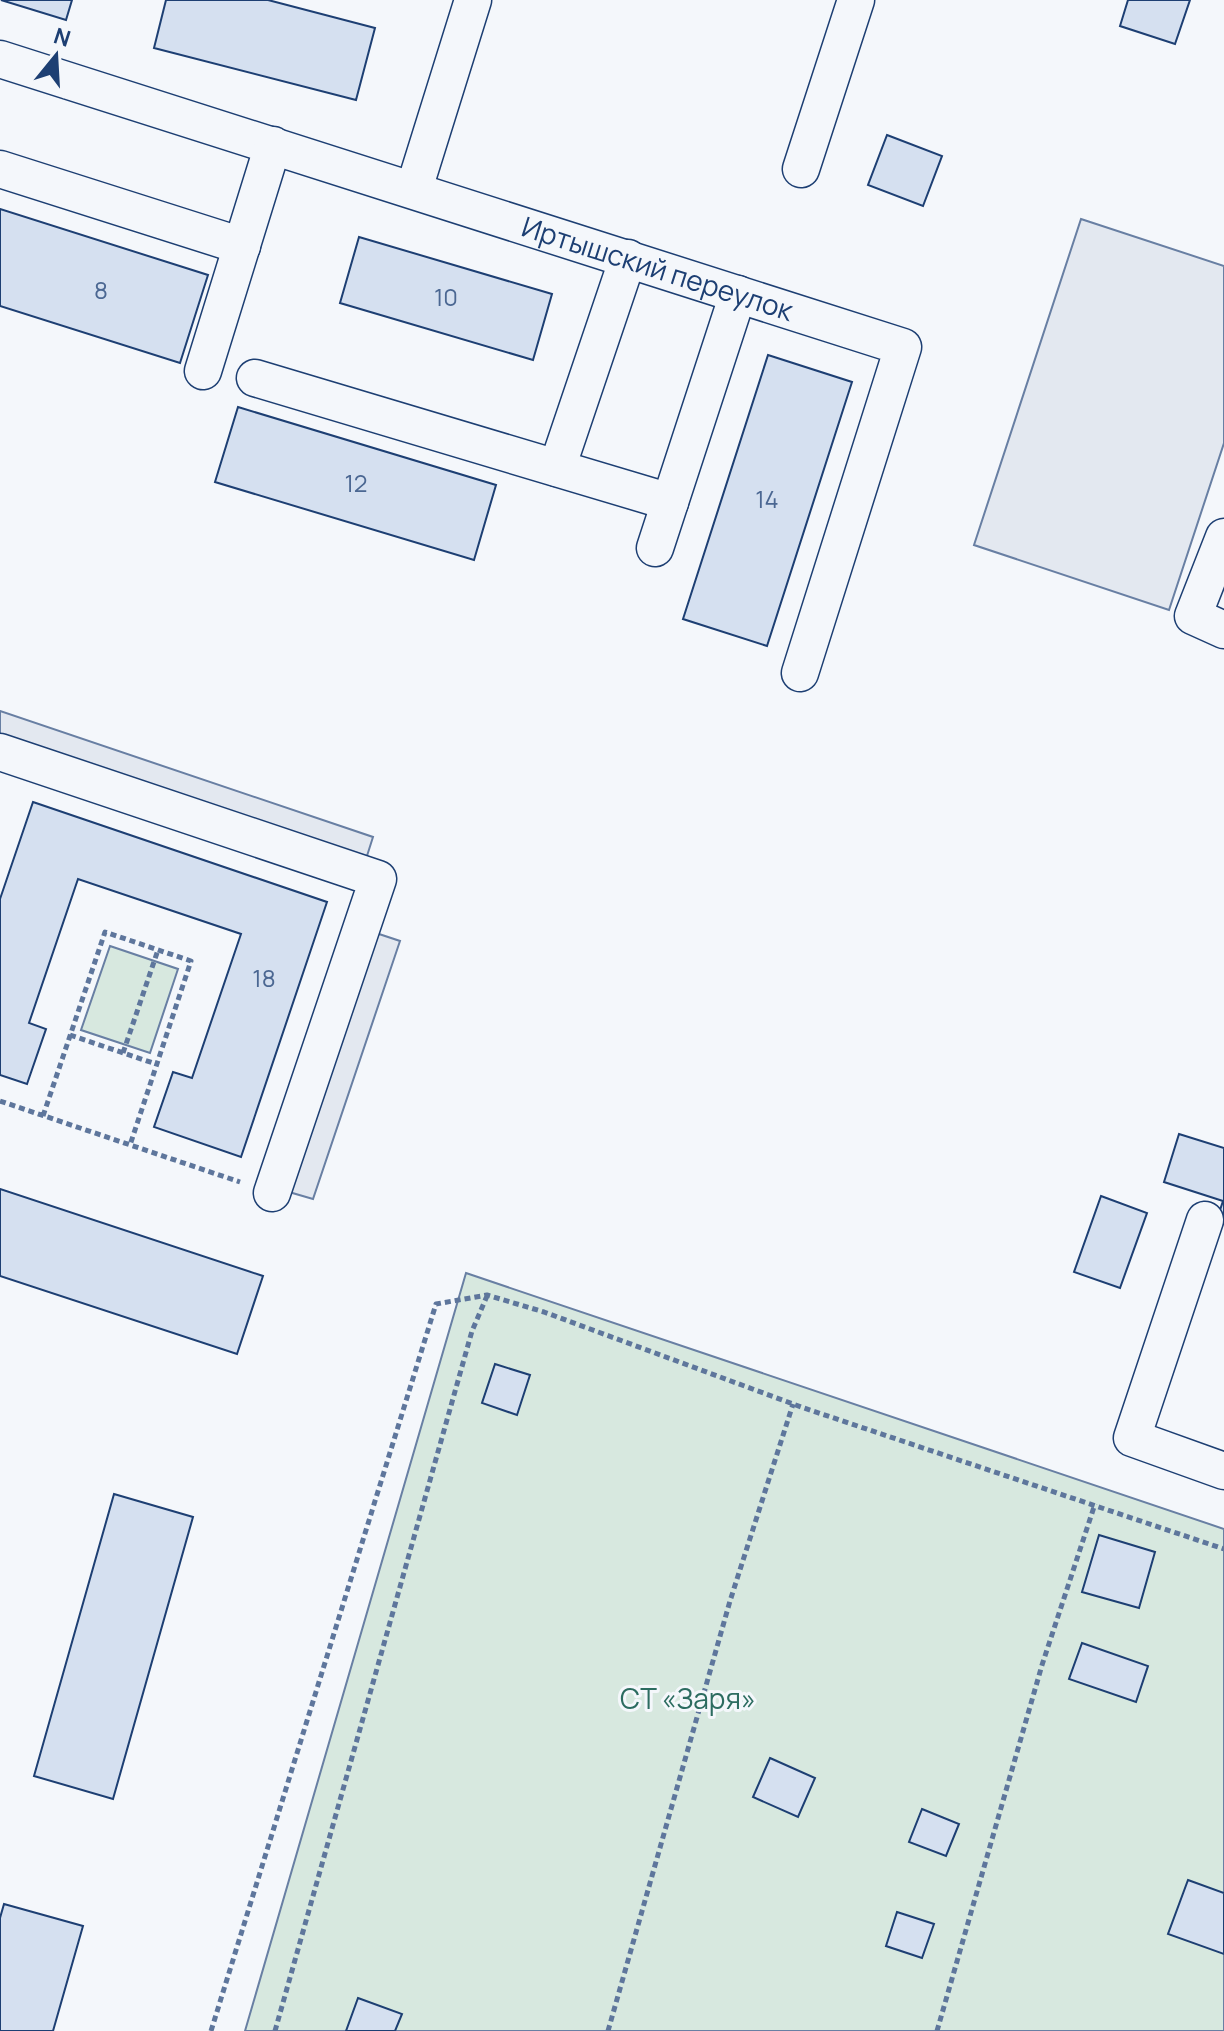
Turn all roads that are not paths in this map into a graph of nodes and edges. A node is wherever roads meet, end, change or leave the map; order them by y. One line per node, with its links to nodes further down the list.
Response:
1 (473, 0): 7 (street)
2 (856, 0): 6 (street)
3 (0, 59): 4 (street, Иртышский переулок)
4 (273, 145): 7 (street, Иртышский переулок); 8 (street)
5 (0, 169): 8 (street)
6 (801, 169)
7 (414, 189): 9 (street, Иртышский переулок)
8 (242, 246): 11 (street)
9 (628, 258): 10 (street, Иртышский переулок); 13 (street)
10 (738, 294): 14 (street); 18 (street, Иртышский переулок)
11 (203, 371)
12 (255, 378): 13 (street)
13 (557, 468): 14 (street)
14 (670, 502): 16 (street)
15 (1224, 537): 17 (street)
16 (655, 548)
17 (1224, 630)
18 (800, 673)
19 (2, 759): 20 (street)
20 (272, 1193)
21 (1205, 1220): 22 (street)
22 (1224, 1471)

